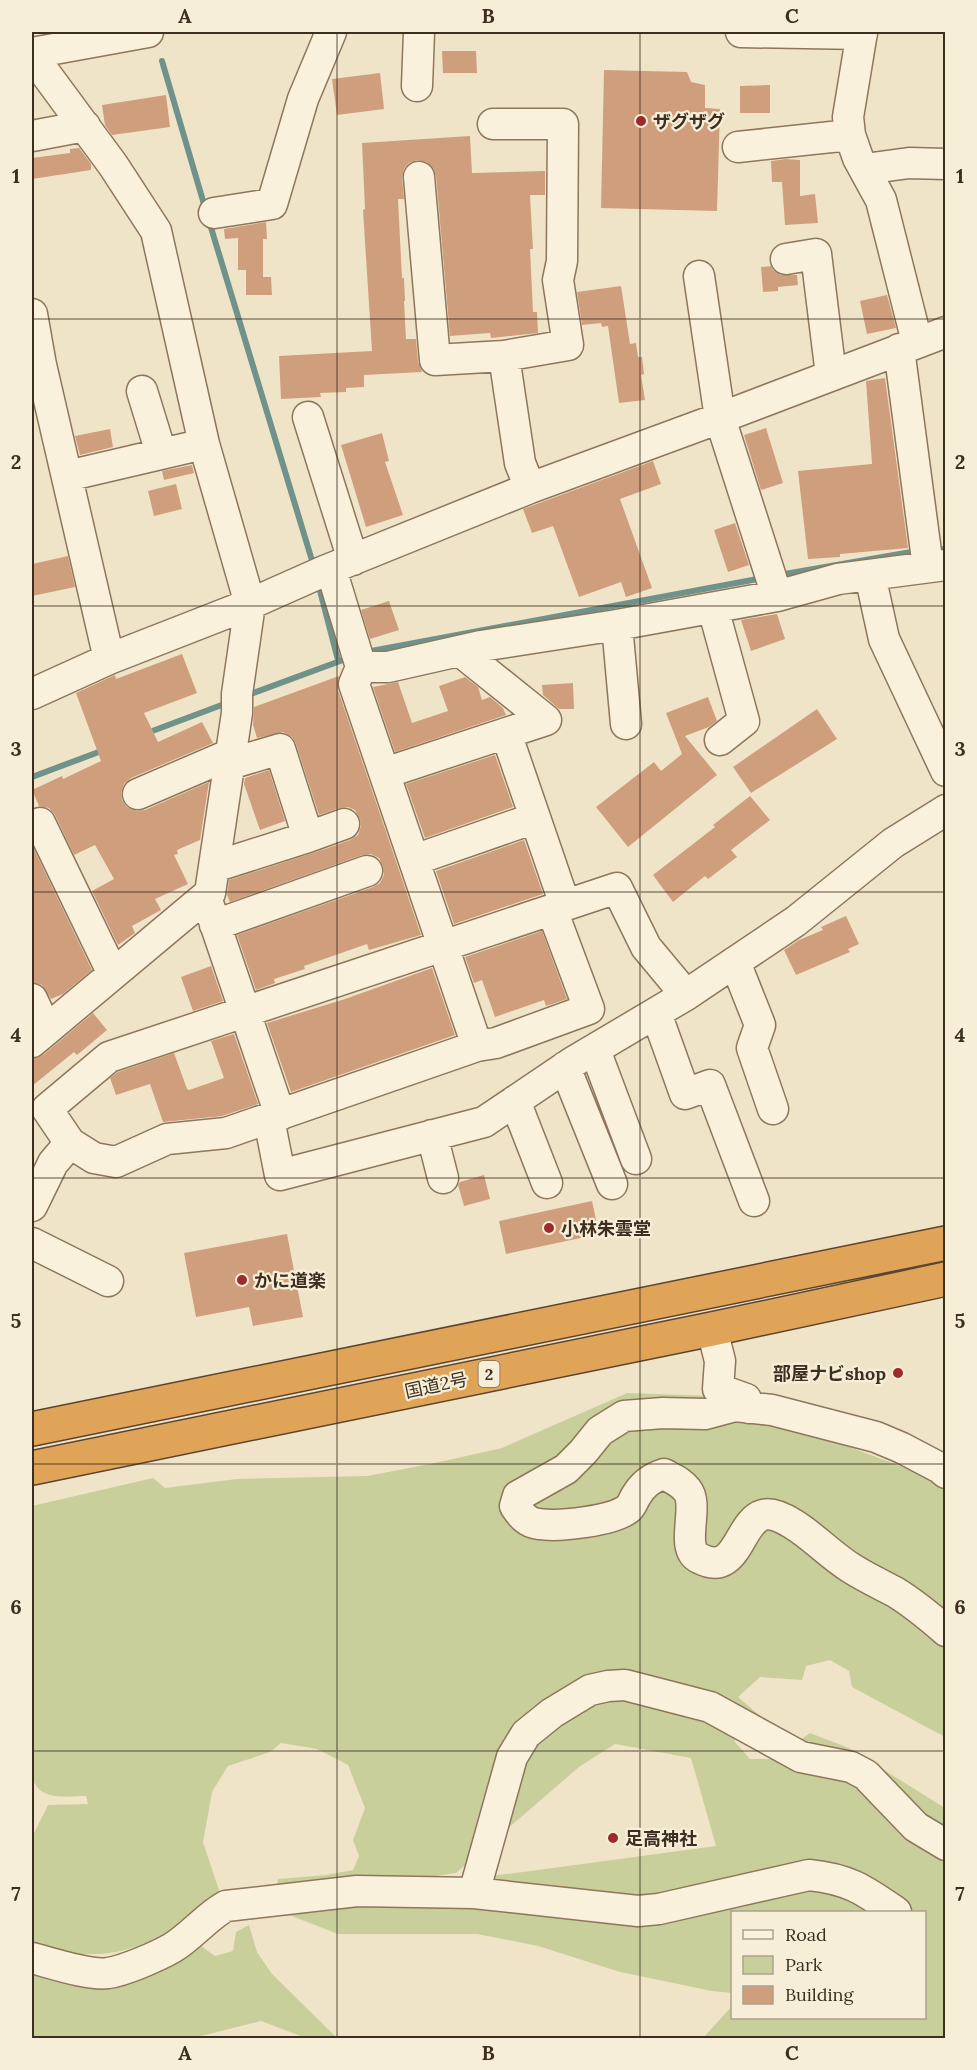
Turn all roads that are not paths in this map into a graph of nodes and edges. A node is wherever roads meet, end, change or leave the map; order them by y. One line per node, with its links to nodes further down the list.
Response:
1 (148, 32): 6 (street)
2 (331, 32): 17 (street)
3 (419, 32): 8 (street)
4 (741, 32): 5 (street)
5 (862, 33): 11 (street)
6 (32, 53)
7 (32, 60): 10 (street)
8 (417, 86)
9 (494, 124): 23 (street)
10 (85, 126): 12 (street); 29 (street)
11 (850, 135): 13 (street); 15 (street)
12 (32, 136)
13 (738, 147)
14 (945, 164): 15 (street)
15 (865, 169): 22 (street)
16 (419, 177): 23 (street)
17 (214, 213)
18 (786, 259): 25 (street)
19 (699, 276): 28 (street)
20 (32, 314): 24 (street)
21 (945, 332): 22 (street)
22 (908, 345): 25 (street); 33 (street)
23 (504, 356): 32 (street)
24 (36, 366): 31 (street)
25 (831, 375): 28 (street)
26 (142, 391): 30 (street)
27 (308, 417): 34 (street)
28 (720, 418): 32 (street); 36 (street)
29 (204, 444): 30 (street); 37 (street)
30 (161, 453): 31 (street)
31 (66, 476): 41 (street)
32 (530, 488): 34 (street)
33 (937, 566): 35 (street)
34 (329, 570): 37 (street); 42 (street)
35 (870, 575): 36 (street); 48 (street)
36 (777, 596): 38 (street)
37 (250, 604): 41 (street); 47 (street)
38 (713, 608): 39 (street); 46 (street)
39 (617, 626): 40 (street); 44 (street)
40 (460, 651): 42 (street); 45 (street)
41 (109, 659): 43 (street)
42 (361, 667): 49 (street)
43 (32, 694)
44 (626, 724)
45 (506, 734): 49 (street); 52 (street)
46 (720, 740)
47 (231, 759): 50 (street); 55 (street); 57 (street)
48 (945, 771)
49 (385, 773): 56 (street)
50 (138, 794)
51 (945, 810): 63 (street)
52 (535, 818): 56 (street); 60 (street)
53 (40, 823): 64 (street)
54 (344, 824): 55 (street)
55 (308, 837): 57 (street)
56 (414, 860): 62 (street)
57 (214, 867): 59 (street)
58 (367, 871): 61 (street)
59 (206, 897): 61 (street); 64 (street)
60 (559, 907): 62 (street); 65 (street); 70 (street)
61 (216, 925): 67 (street)
62 (443, 946): 67 (street); 70 (street)
63 (735, 962): 65 (street); 74 (street)
64 (113, 974): 69 (street)
65 (686, 995): 68 (street)
66 (32, 999): 69 (street)
67 (245, 1012): 75 (street); 76 (street)
68 (656, 1013): 71 (street); 83 (street)
69 (39, 1035)
70 (477, 1046): 76 (street)
71 (595, 1050): 72 (street); 79 (street)
72 (565, 1067): 73 (street); 82 (street)
73 (515, 1101): 77 (street); 81 (street)
74 (773, 1108)
75 (39, 1111): 78 (street)
76 (275, 1117): 77 (street); 78 (street)
77 (432, 1135): 80 (street)
78 (70, 1143): 84 (street)
79 (636, 1159)
80 (443, 1178)
81 (547, 1183)
82 (612, 1184)
83 (754, 1201)
84 (32, 1206)
85 (945, 1238): 88 (highway)
86 (32, 1243): 90 (street)
87 (945, 1243): 88 (highway, 国道2号 / 2)
88 (871, 1258): 93 (highway, 国道2号 / 2)
89 (945, 1279): 91 (highway, 国道2号 / 2)
90 (108, 1281)
91 (712, 1329): 92 (street); 95 (highway, 国道2号 / 2)
92 (749, 1408): 94 (street); 96 (street)
93 (32, 1429)
94 (944, 1466)
95 (32, 1468)
96 (945, 1630)
97 (945, 1845): 98 (street)
98 (474, 1893): 99 (street); 100 (street)
99 (895, 1911)
100 (32, 1958)

